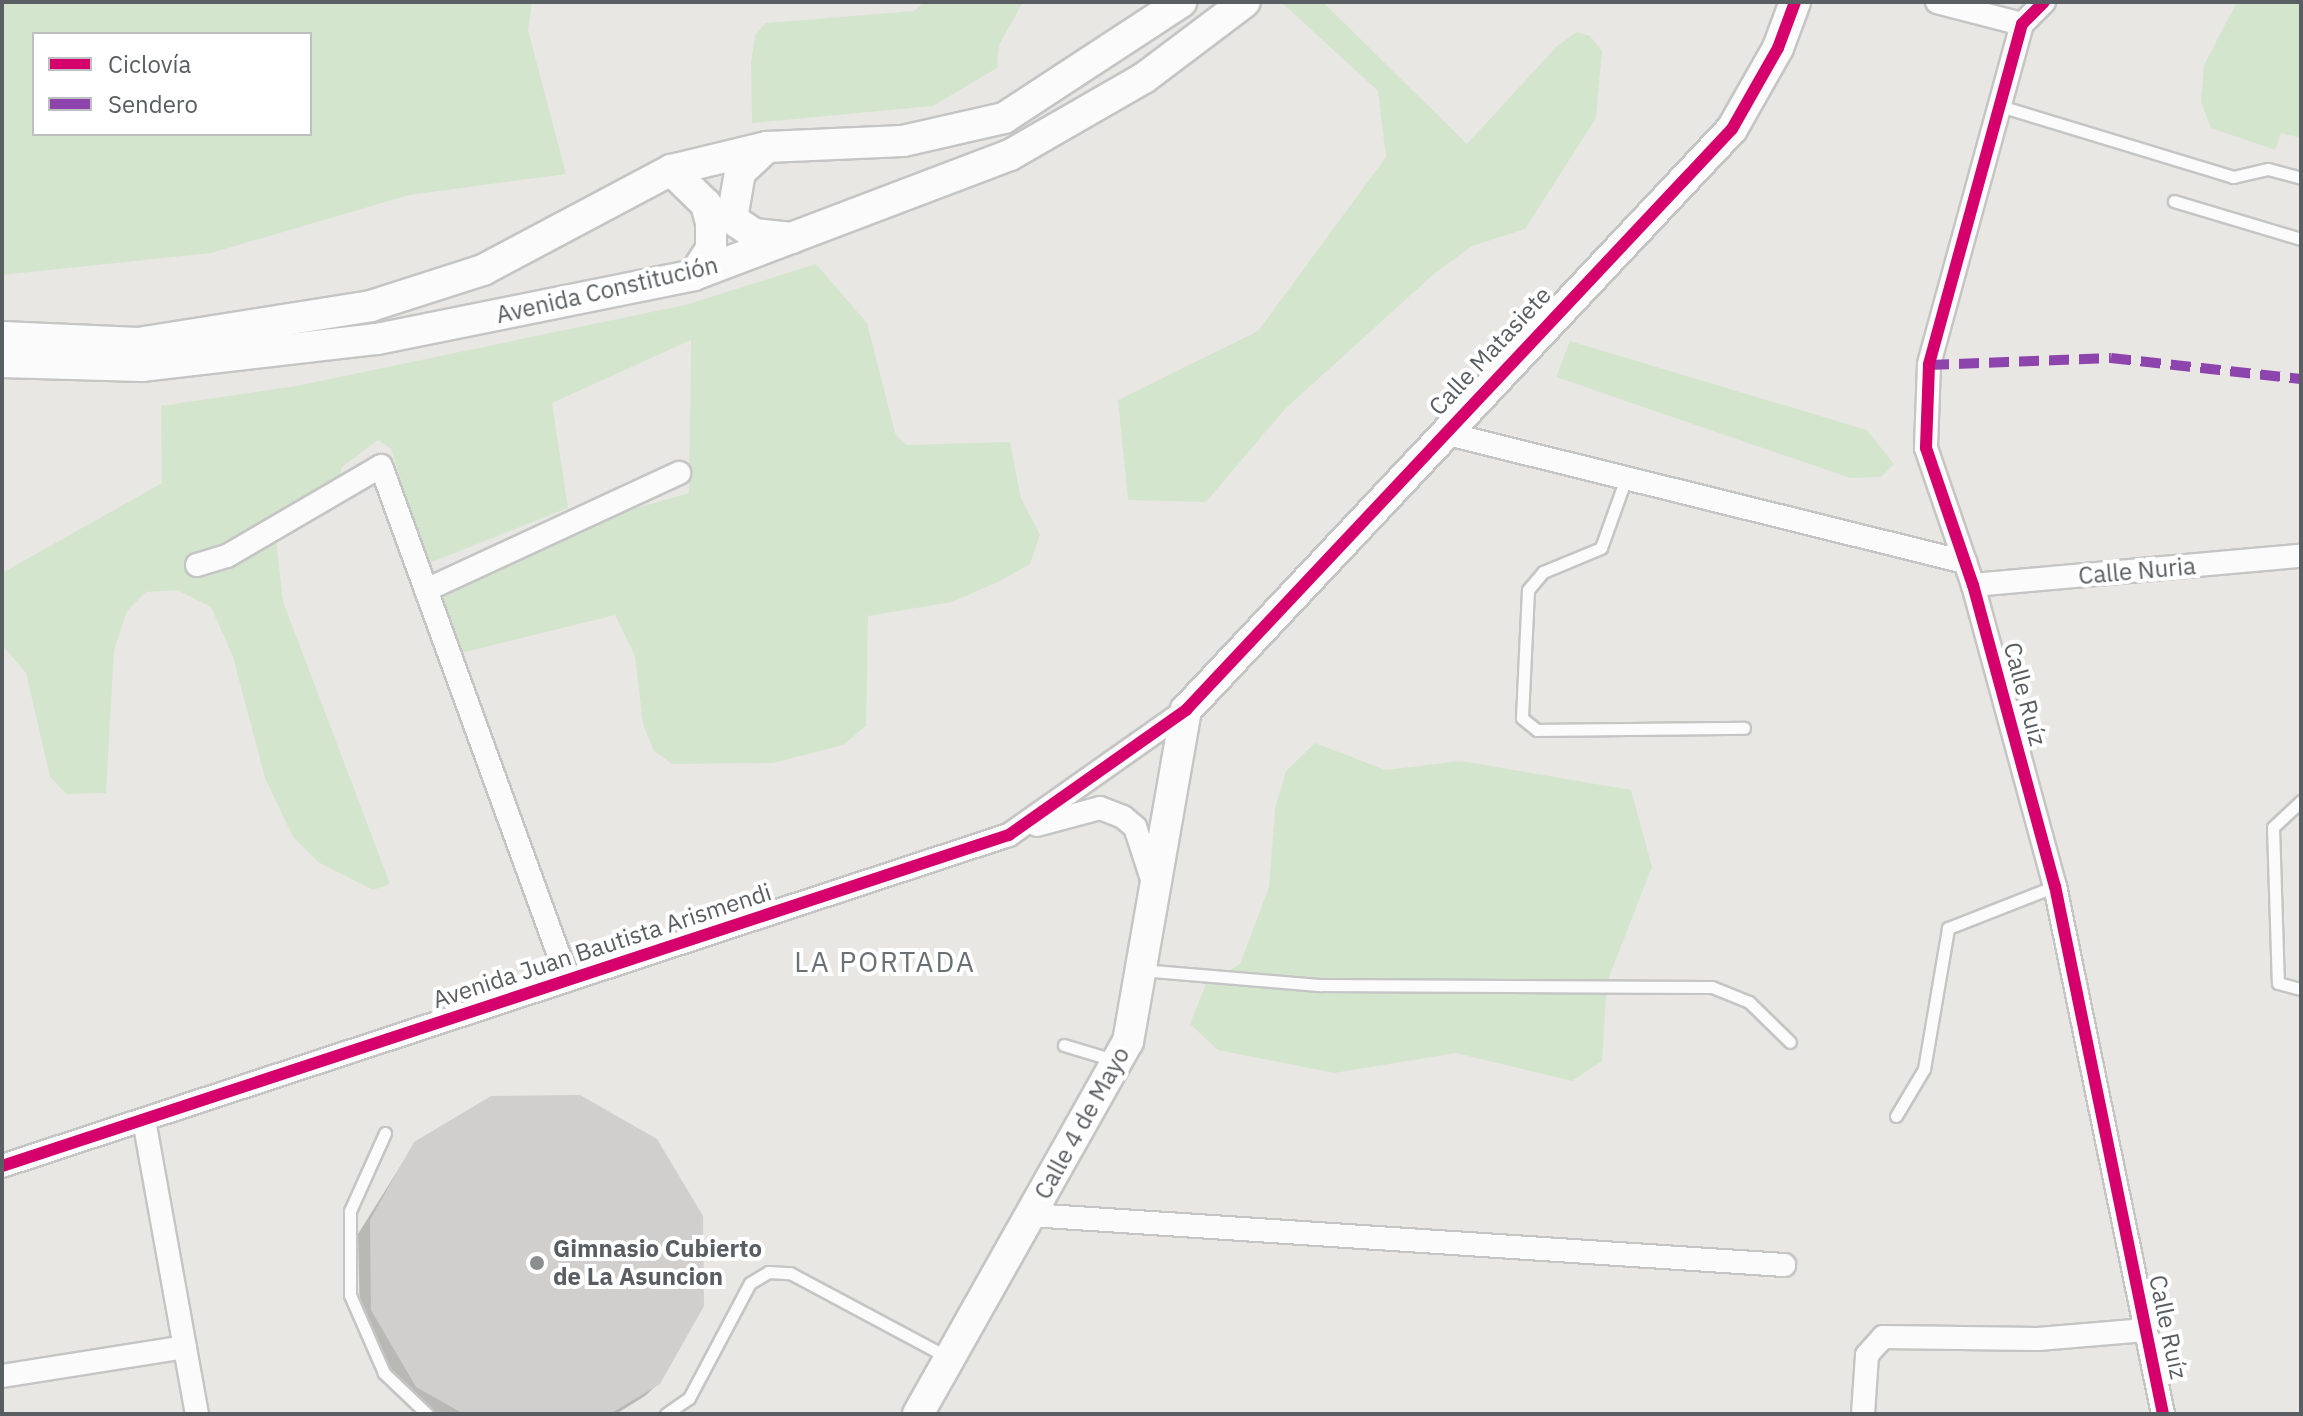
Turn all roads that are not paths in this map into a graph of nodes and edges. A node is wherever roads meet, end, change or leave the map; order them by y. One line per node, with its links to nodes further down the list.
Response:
1 (1181, 2): 8 (street, Avenida Constitución)
2 (1245, 2): 12 (street, Avenida Constitución)
3 (1795, 2): 17 (street, Calle Matasiete)
4 (1937, 2): 6 (street)
5 (2044, 2): 6 (street, Calle Ruíz)
6 (2022, 24): 7 (street, Calle Ruíz)
7 (2000, 106): 10 (lane); 21 (street, Calle Ruíz)
8 (767, 147): 9 (street, Avenida Constitución); 12 (street)
9 (671, 170): 14 (street); 15 (street, Avenida Constitución)
10 (2301, 178)
11 (2174, 201): 13 (lane)
12 (796, 238): 14 (street, Avenida Constitución)
13 (2301, 239)
14 (694, 275): 16 (street, Avenida Constitución)
15 (2, 337)
16 (2, 362)
17 (1444, 433): 19 (street); 25 (street, Calle Matasiete)
18 (679, 473): 24 (street)
19 (1626, 478): 21 (street); 26 (lane)
20 (2301, 556): 23 (street, Calle Nuria)
21 (1965, 562): 23 (street, Calle Ruíz)
22 (197, 565): 24 (street)
23 (1973, 585): 29 (street, Calle Ruíz)
24 (426, 590): 32 (street)
25 (1186, 710): 28 (street, Avenida Juan Bautista Arismendi); 30 (street, Calle 4 de Mayo)
26 (1744, 728)
27 (2301, 801): 33 (lane)
28 (1009, 835): 30 (street, Avenida Juan Bautista Arismendi); 32 (street, Avenida Juan Bautista Arismendi)
29 (2055, 886): 37 (lane); 43 (street, Calle Ruíz)
30 (1154, 890): 31 (street, Calle 4 de Mayo)
31 (1140, 970): 34 (lane); 36 (street, Calle 4 de Mayo)
32 (568, 980): 38 (street, Avenida Juan Bautista Arismendi)
33 (2301, 989)
34 (1790, 1042)
35 (1064, 1045): 36 (lane)
36 (1117, 1061): 41 (street, Calle 4 de Mayo)
37 (1896, 1116)
38 (144, 1120): 40 (street, Avenida Juan Bautista Arismendi); 44 (street)
39 (385, 1133): 48 (lane)
40 (2, 1166)
41 (1031, 1215): 42 (street); 45 (street, Calle 4 de Mayo)
42 (1784, 1265)
43 (2146, 1330): 51 (street); 52 (street, Calle Ruíz)
44 (185, 1347): 46 (street); 47 (street)
45 (950, 1359): 49 (lane); 50 (street, Calle 4 de Mayo)
46 (2, 1376)
47 (197, 1414)
48 (427, 1414)
49 (666, 1414)
50 (918, 1414)
51 (1863, 1414)
52 (2163, 1414)

